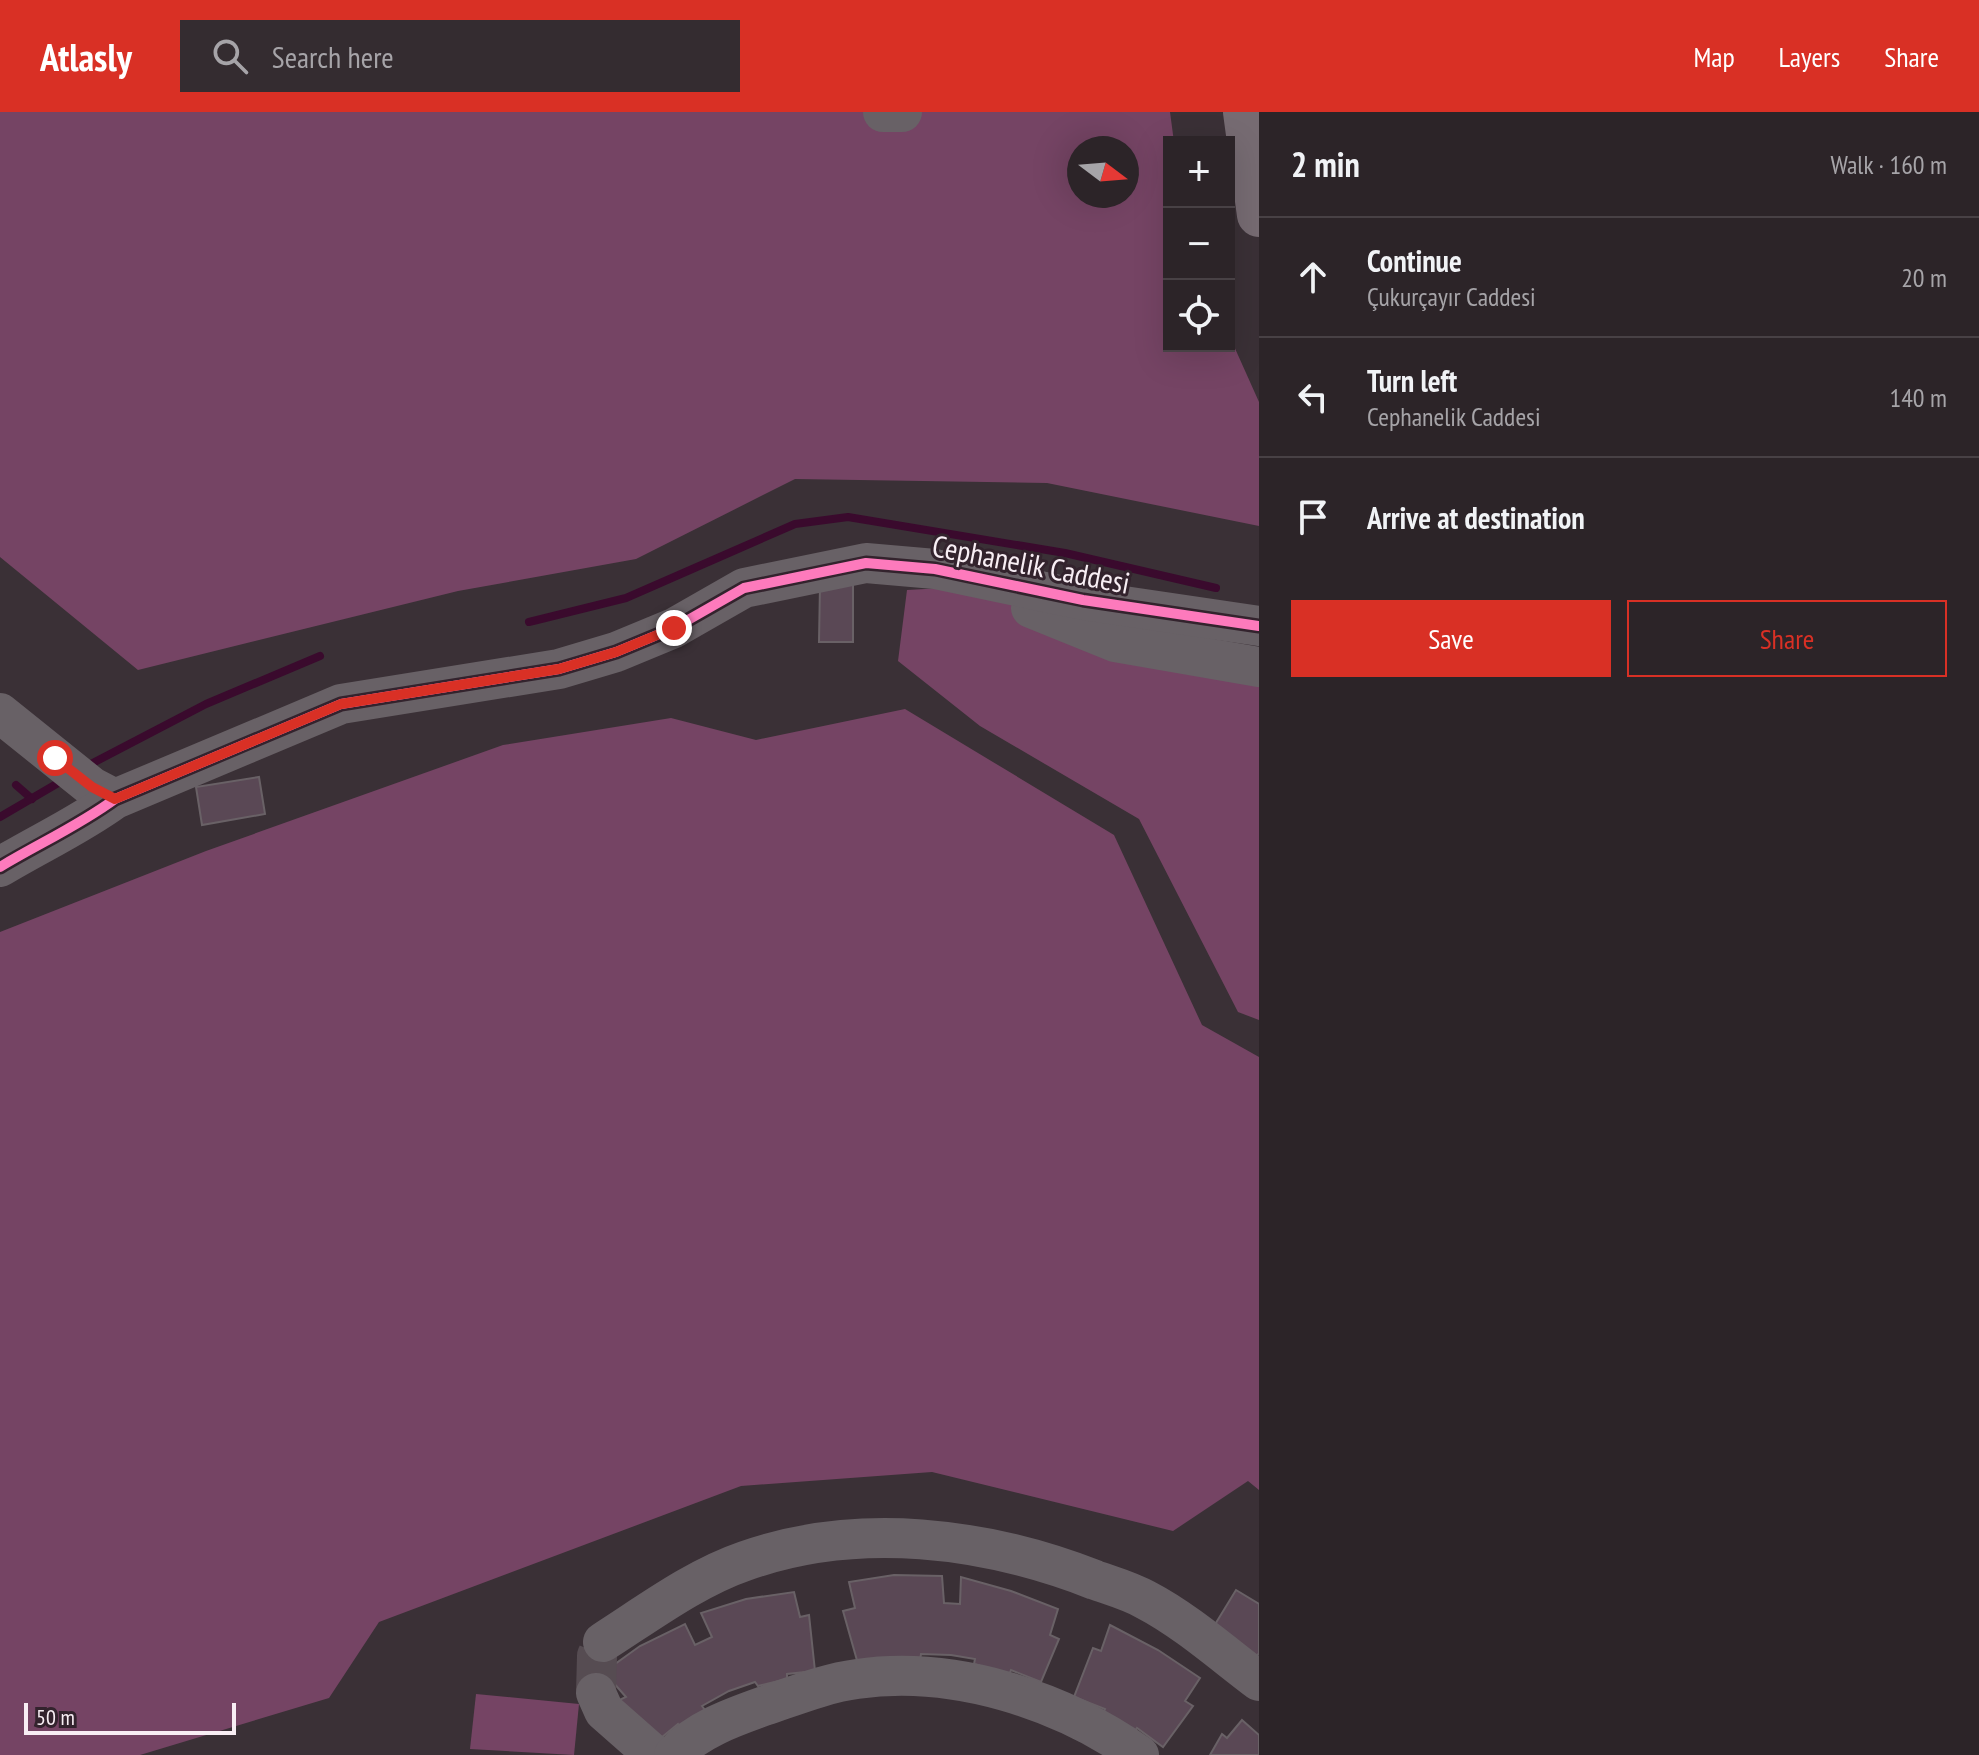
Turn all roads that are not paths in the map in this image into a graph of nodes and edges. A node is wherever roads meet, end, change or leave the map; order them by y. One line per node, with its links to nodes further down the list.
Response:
1 (883, 112): 2 (street)
2 (902, 112)
3 (1245, 112): 4 (main road)
4 (1259, 215)
5 (935, 569): 6 (street, Cephanelik Caddesi); 7 (street); 9 (street, Cephanelik Caddesi)
6 (1259, 626)
7 (1259, 667)
8 (0, 713): 9 (street)
9 (104, 793): 10 (street, Cephanelik Caddesi)
10 (0, 867)
11 (603, 1642): 12 (street)
12 (1259, 1681)
13 (596, 1693): 14 (street)
14 (654, 1755)
15 (674, 1755): 16 (street)
16 (1139, 1755)

